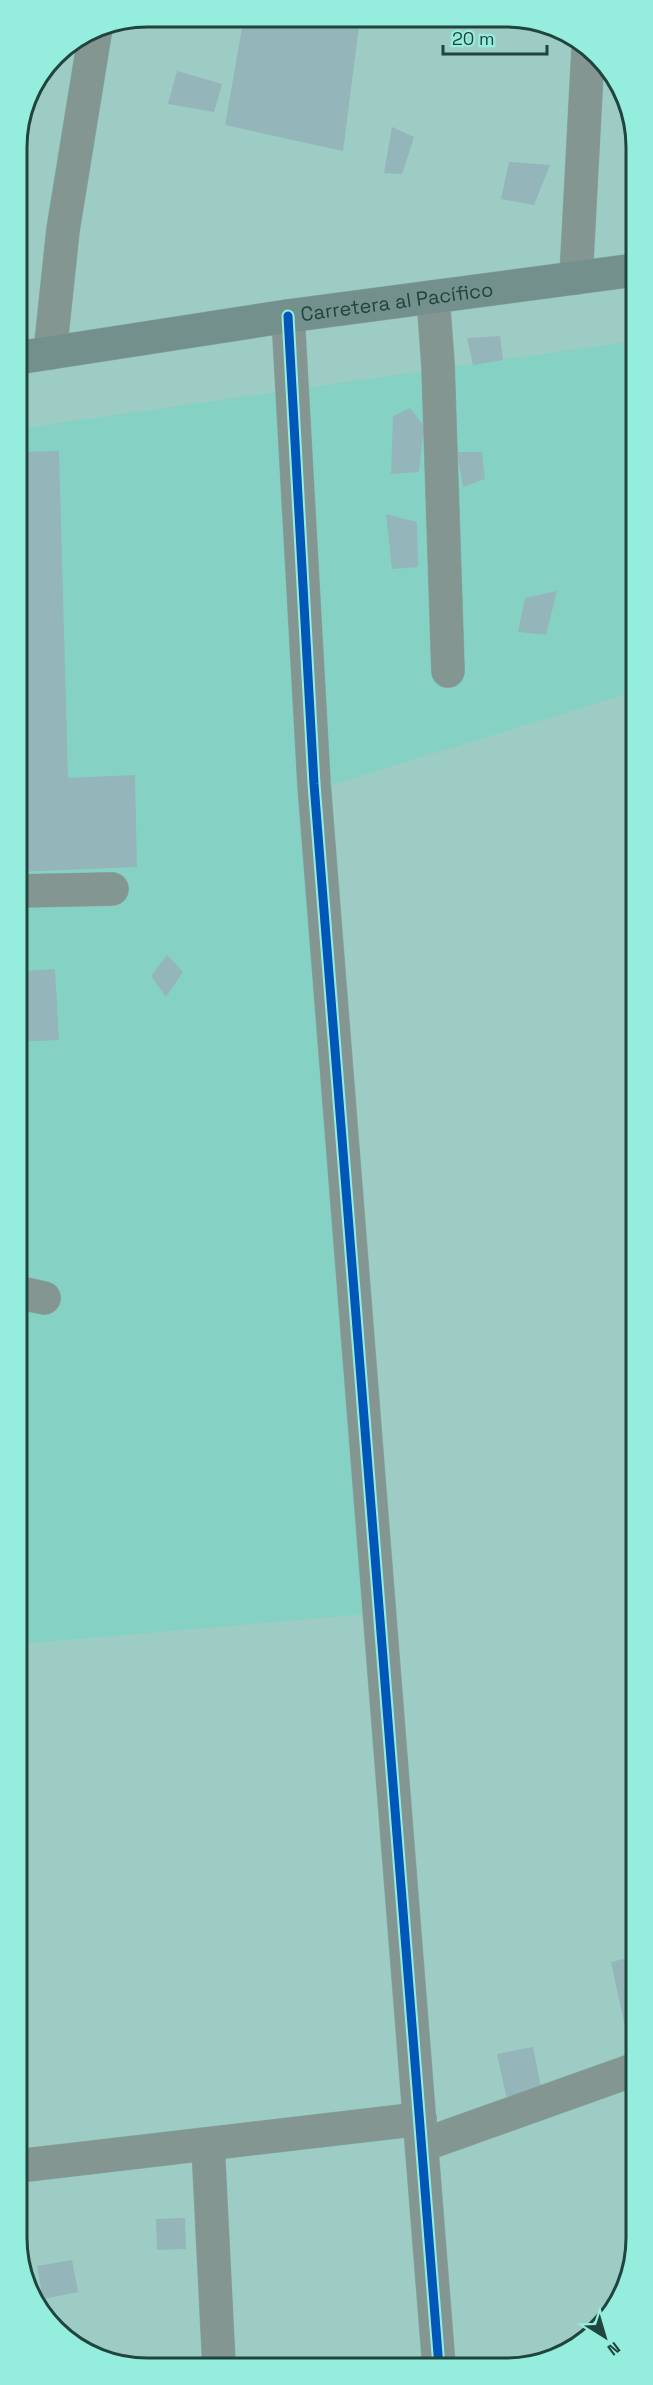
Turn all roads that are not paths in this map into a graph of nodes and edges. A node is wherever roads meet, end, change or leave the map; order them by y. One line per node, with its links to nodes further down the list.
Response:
1 (94, 39): 7 (street)
2 (588, 60): 4 (street)
3 (626, 271): 4 (highway, Carretera al Pacífico)
4 (576, 278): 5 (highway, Carretera al Pacífico)
5 (433, 297): 6 (highway, Carretera al Pacífico); 9 (street)
6 (288, 315): 7 (highway, Carretera al Pacífico); 13 (street)
7 (50, 353): 8 (highway, Carretera al Pacífico)
8 (27, 356)
9 (448, 671)
10 (111, 889): 11 (street)
11 (27, 891)
12 (626, 2072): 13 (street)
13 (422, 2132): 14 (street); 17 (street)
14 (208, 2145): 15 (street); 16 (street)
15 (27, 2165)
16 (219, 2358)
17 (438, 2358)

